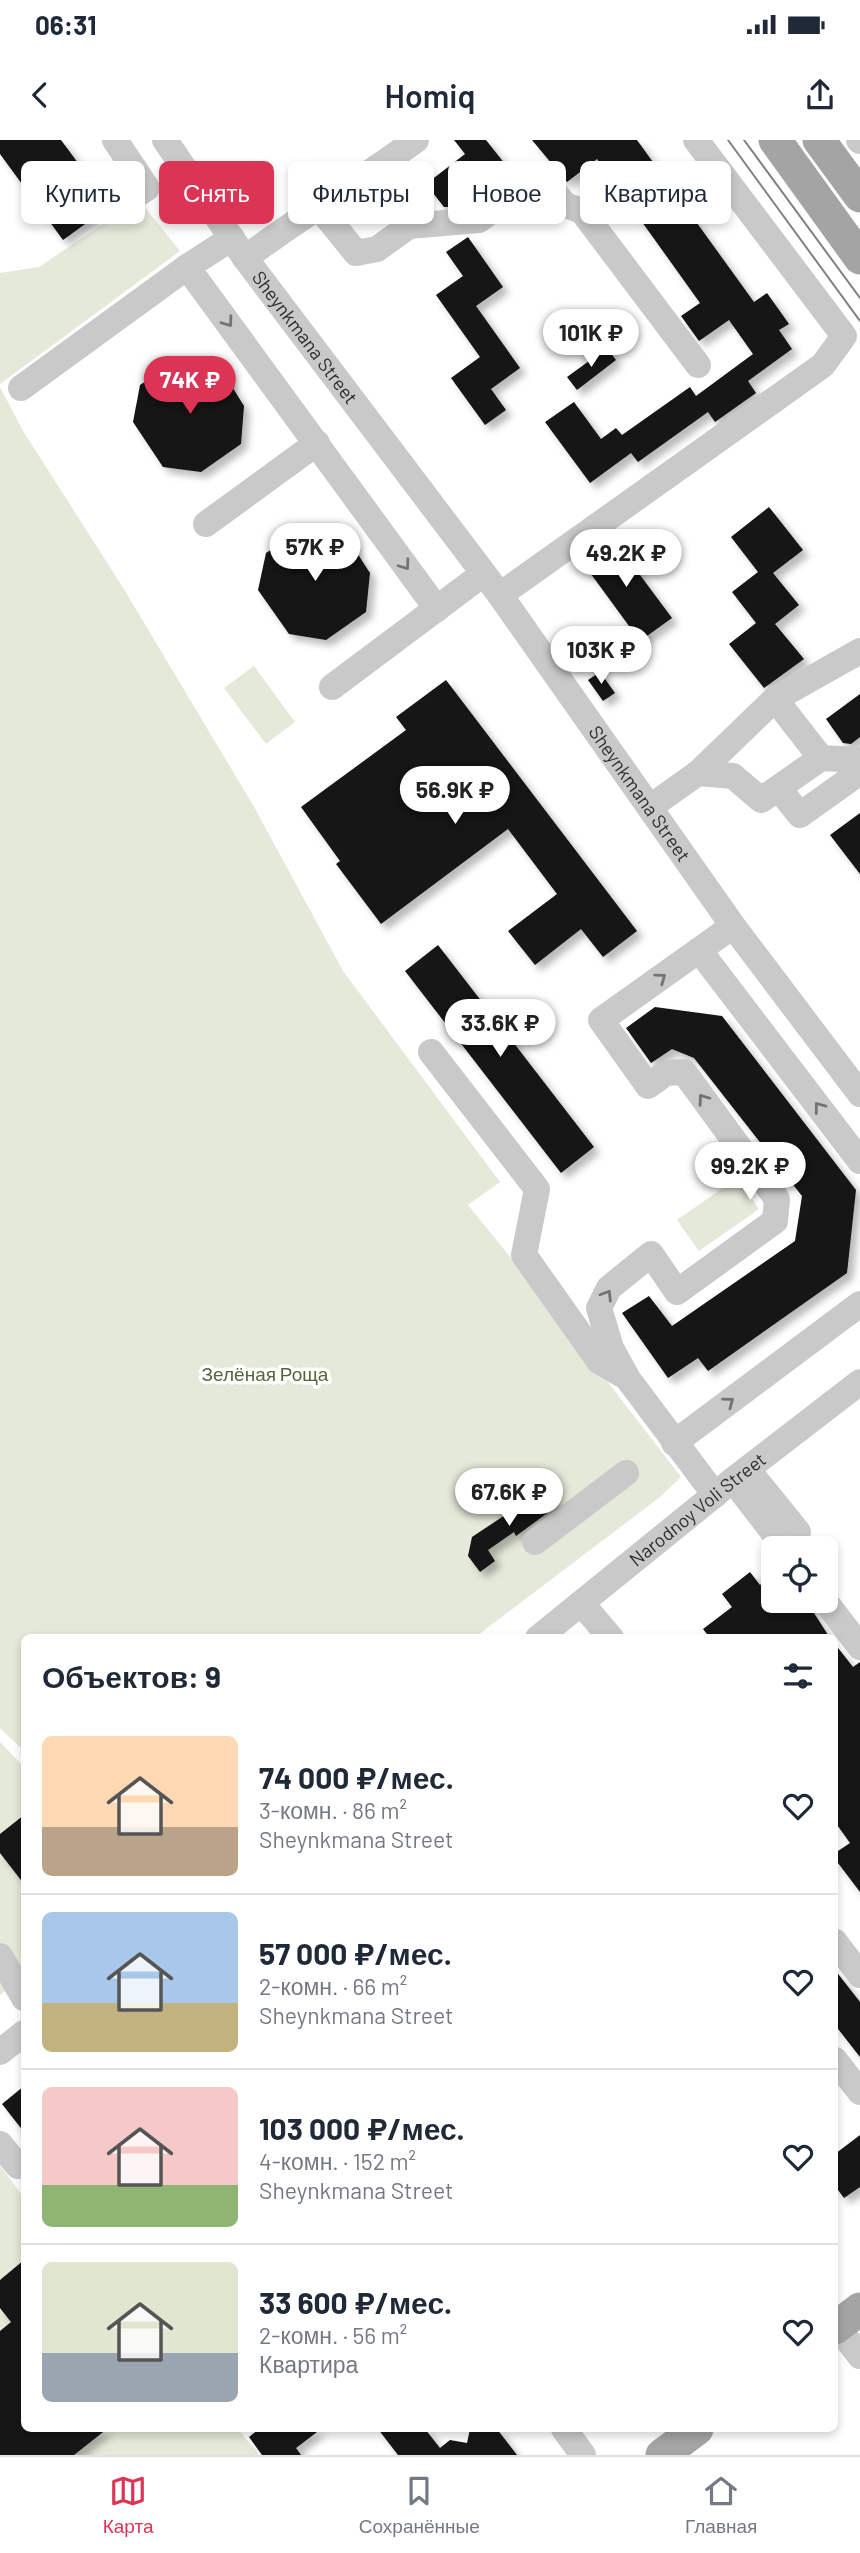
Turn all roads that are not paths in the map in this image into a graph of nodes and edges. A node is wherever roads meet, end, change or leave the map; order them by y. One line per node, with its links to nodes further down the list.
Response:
1 (115, 140): 7 (street)
2 (165, 140): 13 (street, Sheynkmana Street)
3 (416, 140): 8 (street)
4 (696, 140): 21 (street)
5 (775, 140): 14 (main road)
6 (819, 140): 9 (main road)
7 (129, 161)
8 (387, 161)
9 (860, 196)
10 (288, 222): 13 (street)
11 (333, 224): 12 (street)
12 (409, 226): 16 (street)
13 (238, 248): 15 (street); 20 (street, Sheynkmana Street)
14 (860, 258)
15 (187, 267): 17 (street); 18 (street, one-way to 18)
16 (698, 365)
17 (21, 388)
18 (317, 443): 19 (street); 22 (street, one-way to 22)
19 (206, 524)
20 (483, 574): 21 (street, Sheynkmana Street); 22 (street)
21 (500, 595): 31 (street, Sheynkmana Street)
22 (437, 609): 24 (street)
23 (860, 651): 25 (street)
24 (332, 687)
25 (775, 699): 26 (street); 29 (street)
26 (821, 758): 27 (street); 30 (street)
27 (860, 760)
28 (860, 772): 30 (street)
29 (698, 773): 30 (street); 31 (street)
30 (779, 789)
31 (650, 807): 32 (street, Sheynkmana Street)
32 (733, 926): 33 (street); 35 (street, Sheynkmana Street)
33 (699, 950): 36 (street, one-way to 33); 38 (street, one-way to 33)
34 (431, 1052): 38 (street)
35 (860, 1094)
36 (860, 1161)
37 (860, 1304): 40 (street, one-way to 37)
38 (628, 1379): 40 (street)
39 (860, 1382): 42 (street, Narodnoy Voli Street)
40 (674, 1443): 42 (street)
41 (626, 1473): 44 (street)
42 (732, 1482): 43 (street); 45 (street, Narodnoy Voli Street)
43 (787, 1536)
44 (535, 1542)
45 (582, 1604): 47 (street, Narodnoy Voli Street); 48 (street)
46 (834, 1613): 49 (street)
47 (543, 1634)
48 (608, 1634)
49 (860, 1647)
50 (838, 1946): 52 (street)
51 (0, 1956): 53 (street)
52 (859, 1971)
53 (21, 1993)
54 (21, 2035): 55 (street)
55 (0, 2052)
56 (838, 2064): 57 (street)
57 (860, 2092)
58 (0, 2144): 59 (street)
59 (18, 2166)
60 (844, 2321): 61 (street)
61 (860, 2356)
62 (566, 2432): 64 (street)
63 (693, 2432): 65 (main road)
64 (583, 2455)
65 (662, 2455)

